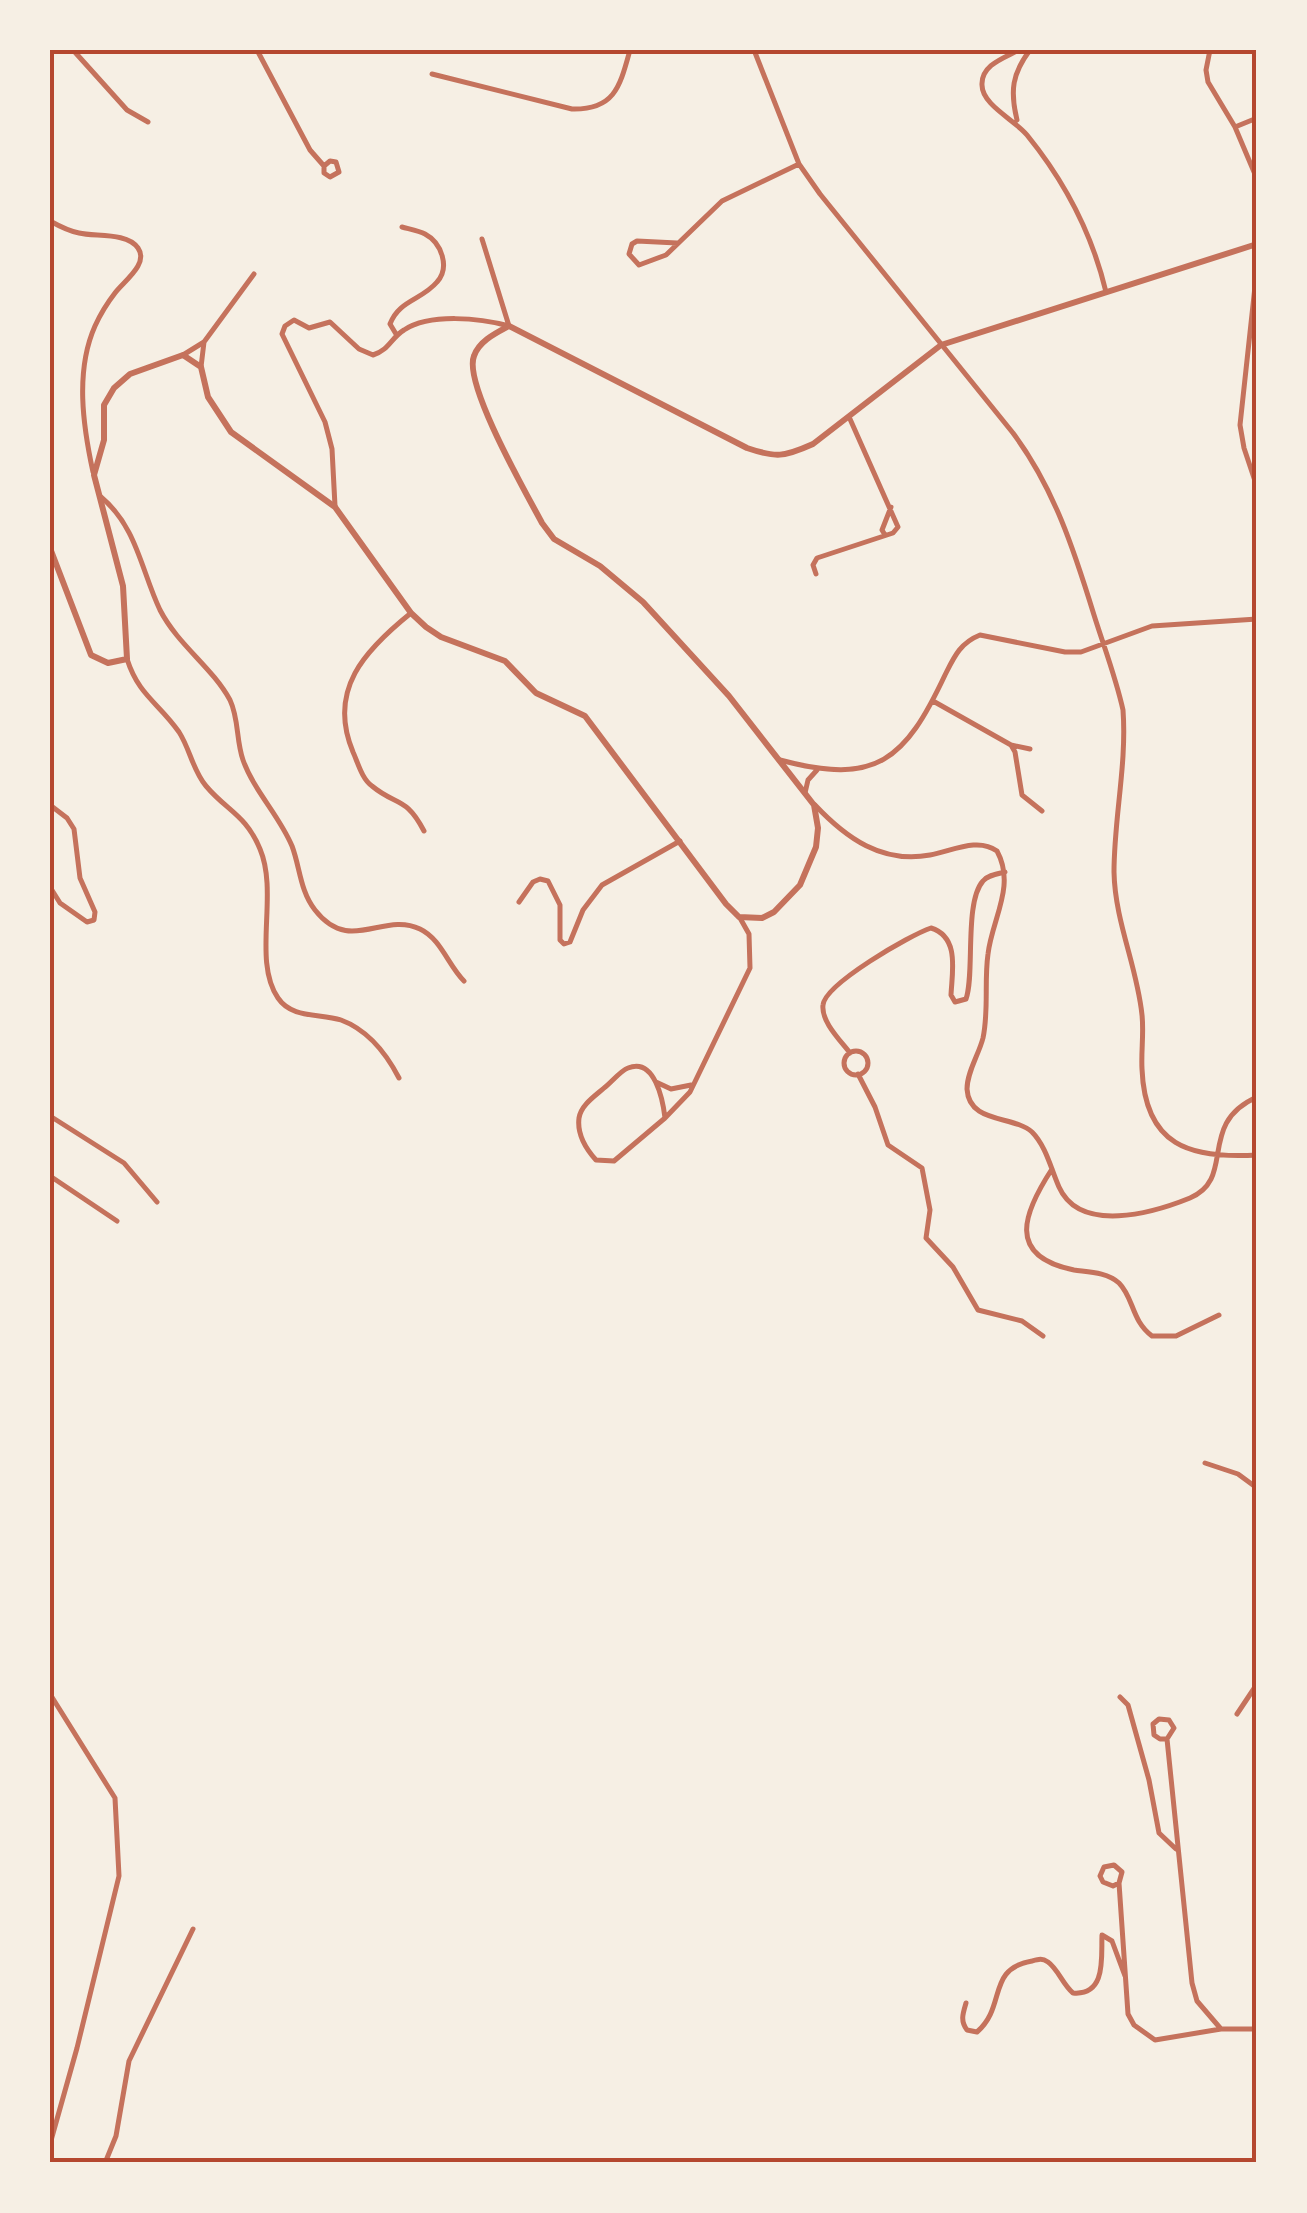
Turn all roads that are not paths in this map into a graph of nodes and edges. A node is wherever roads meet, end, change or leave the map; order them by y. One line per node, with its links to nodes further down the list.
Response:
1 (73, 50): 12 (street)
2 (258, 50): 16 (street)
3 (630, 50): 8 (street)
4 (754, 50): 15 (street)
5 (1018, 50): 10 (street)
6 (1030, 50): 9 (street)
7 (1210, 50): 14 (street)
8 (432, 74)
9 (1014, 106): 10 (street); 13 (street)
10 (1003, 112): 13 (street)
11 (1257, 118): 14 (street)
12 (148, 122)
13 (1018, 123): 25 (street)
14 (1235, 127): 17 (street)
15 (800, 164): 21 (street); 29 (street)
16 (324, 166)
17 (1257, 179)
18 (50, 221): 33 (street)
19 (402, 227): 27 (street)
20 (482, 239): 26 (street)
21 (677, 243): 21 (street)
22 (1257, 244): 25 (street)
23 (1257, 268): 34 (street)
24 (254, 274): 28 (street)
25 (1106, 294): 29 (street)
26 (509, 326): 27 (street); 32 (street); 48 (street)
27 (396, 334): 36 (street)
28 (204, 342): 30 (street); 31 (street)
29 (941, 346): 32 (street); 43 (street)
30 (182, 355): 31 (street); 33 (street)
31 (200, 367): 36 (street)
32 (850, 419): 37 (street)
33 (94, 475): 35 (street)
34 (1257, 487)
35 (99, 495): 44 (street); 60 (street)
36 (335, 507): 41 (street)
37 (891, 507): 38 (street); 38 (street)
38 (885, 535): 40 (street)
39 (50, 548): 44 (street)
40 (816, 574)
41 (411, 613): 54 (street); 55 (street)
42 (1257, 619): 43 (street)
43 (1104, 644): 45 (street); 70 (street)
44 (127, 659): 63 (street)
45 (933, 700): 46 (street); 49 (street)
46 (1010, 746): 47 (street); 53 (street)
47 (1030, 749)
48 (780, 760): 49 (street); 50 (street)
49 (816, 770): 50 (street)
50 (805, 792): 51 (street)
51 (814, 804): 56 (street); 59 (street)
52 (50, 805): 57 (street)
53 (1042, 811)
54 (424, 830)
55 (680, 841): 58 (street); 59 (street)
56 (1004, 872): 61 (street); 71 (street)
57 (50, 886)
58 (519, 902)
59 (739, 917): 65 (street)
60 (464, 981)
61 (850, 1053): 62 (street); 62 (street)
62 (858, 1074): 76 (street)
63 (399, 1078)
64 (656, 1082): 65 (street); 68 (street); 68 (street)
65 (694, 1083): 68 (street)
66 (1257, 1097): 70 (street)
67 (50, 1116): 73 (street)
68 (664, 1118)
69 (1257, 1155): 70 (street)
70 (1217, 1158): 71 (street)
71 (1052, 1169): 75 (street)
72 (50, 1176): 74 (street)
73 (157, 1202)
74 (117, 1222)
75 (1219, 1315)
76 (1043, 1336)
77 (1206, 1464): 78 (street)
78 (1257, 1488)
79 (1257, 1684): 82 (street)
80 (50, 1694): 91 (street)
81 (1120, 1697): 84 (street)
82 (1236, 1714)
83 (1167, 1739): 83 (street); 84 (street)
84 (1178, 1851): 90 (street)
85 (1119, 1882): 85 (street); 87 (street)
86 (192, 1930): 92 (street)
87 (1125, 1976): 88 (street); 90 (street)
88 (966, 2003)
89 (1257, 2029): 90 (street)
90 (1221, 2030)
91 (50, 2144)
92 (105, 2163)

